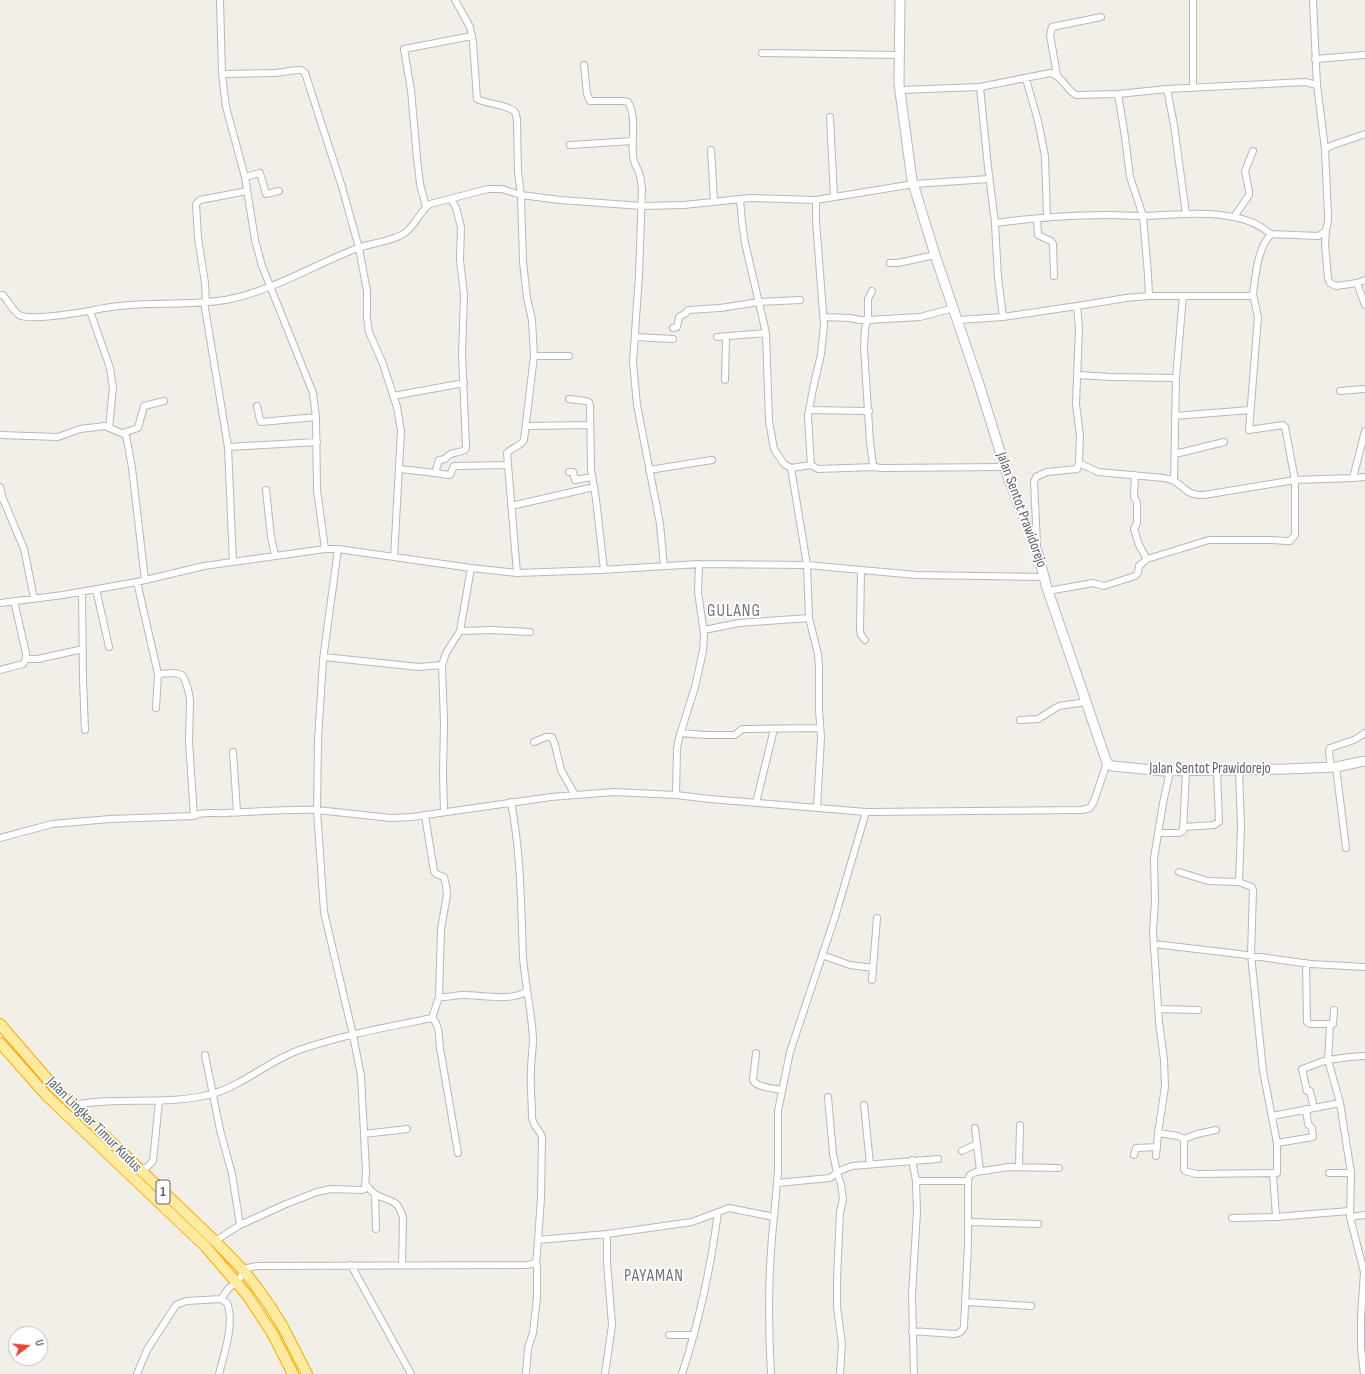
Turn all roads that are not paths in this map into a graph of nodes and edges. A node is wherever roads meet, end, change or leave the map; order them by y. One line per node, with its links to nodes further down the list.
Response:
1 (220, 0): 13 (street)
2 (455, 0): 7 (street)
3 (900, 0): 9 (main road, Jalan Sentot Prawidorejo)
4 (1193, 0): 18 (street)
5 (1313, 0): 11 (street)
6 (1101, 17): 14 (street)
7 (472, 36): 34 (street); 41 (street)
8 (762, 53): 9 (street)
9 (899, 55): 20 (main road, Jalan Sentot Prawidorejo)
10 (1365, 55): 11 (street)
11 (1314, 59): 16 (street)
12 (584, 65): 24 (street)
13 (222, 74): 29 (street); 50 (street)
14 (1057, 76): 15 (street); 21 (street)
15 (1026, 79): 17 (street); 45 (street)
16 (1317, 85): 18 (street); 26 (street)
17 (980, 87): 20 (street); 30 (street)
18 (1193, 88): 19 (street)
19 (1168, 89): 21 (street); 42 (street)
20 (900, 90): 31 (main road, Jalan Sentot Prawidorejo)
21 (1118, 94): 43 (street)
22 (830, 117): 35 (street)
23 (1365, 134): 26 (street)
24 (633, 141): 25 (street); 40 (street)
25 (570, 146)
26 (1325, 149): 48 (street)
27 (711, 150): 39 (street)
28 (1253, 151): 44 (street)
29 (245, 177): 32 (street); 33 (street)
30 (989, 179): 31 (street); 47 (street)
31 (914, 184): 35 (street); 51 (main road, Jalan Sentot Prawidorejo)
32 (247, 191): 56 (street); 63 (street)
33 (279, 191)
34 (521, 195): 36 (street); 40 (street); 79 (street)
35 (834, 197): 38 (street)
36 (451, 199): 41 (street); 84 (street)
37 (740, 199): 38 (street); 39 (street); 64 (street)
38 (816, 200): 69 (street)
39 (714, 201): 40 (street)
40 (642, 206): 76 (street)
41 (426, 207): 50 (street)
42 (1186, 214): 43 (street); 44 (street)
43 (1143, 216): 45 (street); 60 (street)
44 (1234, 217): 49 (street)
45 (1047, 218): 46 (street)
46 (1037, 219): 47 (street); 53 (street)
47 (995, 223): 70 (street)
48 (1326, 230): 49 (street); 55 (street)
49 (1271, 234): 58 (street)
50 (359, 248): 56 (street); 87 (street)
51 (935, 255): 52 (street); 67 (main road, Jalan Sentot Prawidorejo)
52 (890, 263)
53 (1054, 276)
54 (1365, 280): 55 (street)
55 (1357, 283): 65 (street)
56 (271, 286): 63 (street); 94 (street)
57 (872, 291): 71 (street)
58 (1254, 294): 61 (street); 92 (street)
59 (0, 295): 68 (street)
60 (1149, 296): 61 (street); 66 (street)
61 (1183, 296): 82 (street)
62 (800, 300): 64 (street)
63 (205, 302): 68 (street); 104 (street)
64 (759, 302): 73 (street); 74 (street)
65 (1365, 305)
66 (1077, 306): 70 (street); 81 (street)
67 (954, 308): 71 (street); 72 (main road, Jalan Sentot Prawidorejo)
68 (90, 311): 98 (street)
69 (824, 317): 71 (street); 91 (street)
70 (1003, 317): 72 (street)
71 (868, 320): 93 (street)
72 (958, 320): 111 (main road, Jalan Sentot Prawidorejo)
73 (673, 328)
74 (766, 334): 75 (street); 112 (street)
75 (726, 336): 77 (street); 83 (street)
76 (635, 337): 78 (street); 114 (street)
77 (717, 337)
78 (673, 340)
79 (534, 356): 80 (street); 97 (street)
80 (569, 356)
81 (1078, 375): 82 (street); 107 (street)
82 (1176, 378): 95 (street)
83 (725, 380)
84 (464, 383): 87 (street); 116 (street)
85 (1365, 389): 86 (street)
86 (1340, 391)
87 (393, 396): 113 (street)
88 (569, 399): 96 (street)
89 (164, 401): 100 (street)
90 (257, 406): 94 (street)
91 (809, 410): 93 (street); 109 (street)
92 (1250, 410): 95 (street); 121 (street)
93 (868, 411): 110 (street)
94 (316, 416): 102 (street)
95 (1175, 416): 105 (street)
96 (590, 425): 97 (street); 118 (street)
97 (526, 426): 108 (street)
98 (109, 428): 100 (street); 101 (street)
99 (1365, 431): 120 (street)
100 (123, 433): 142 (street)
101 (0, 435)
102 (317, 442): 104 (street); 127 (street)
103 (1224, 442): 105 (street)
104 (228, 447): 133 (street)
105 (1175, 454): 122 (street)
106 (712, 460): 114 (street)
107 (1079, 463): 117 (street); 129 (street)
108 (508, 465): 116 (street); 126 (street)
109 (811, 465): 110 (street); 112 (street)
110 (875, 467): 111 (street)
111 (1004, 467): 129 (main road, Jalan Sentot Prawidorejo)
112 (791, 468): 135 (street)
113 (400, 470): 116 (street); 131 (street)
114 (649, 470): 136 (street)
115 (569, 472): 118 (street)
116 (435, 473)
117 (1135, 475): 122 (street); 132 (street)
118 (592, 477): 124 (street)
119 (1365, 477): 120 (street)
120 (1353, 478): 121 (street)
121 (1295, 480): 122 (street); 132 (street)
122 (1174, 481)
123 (0, 487): 147 (street)
124 (594, 487): 126 (street); 138 (street)
125 (266, 490): 130 (street)
126 (511, 506): 140 (street)
127 (325, 549): 128 (street); 130 (street)
128 (338, 549): 131 (street); 157 (street)
129 (1037, 551): 141 (main road, Jalan Sentot Prawidorejo)
130 (275, 556): 133 (street)
131 (394, 557): 137 (street)
132 (1147, 559): 145 (street)
133 (233, 562): 142 (street)
134 (699, 564): 135 (street); 136 (street); 151 (street)
135 (807, 565): 139 (street); 150 (street)
136 (664, 566): 138 (street)
137 (471, 568): 140 (street); 152 (street)
138 (604, 570): 140 (street)
139 (861, 570): 141 (street); 154 (street)
140 (518, 573)
141 (1045, 577): 145 (main road, Jalan Sentot Prawidorejo)
142 (145, 580): 143 (street)
143 (137, 582): 144 (street); 161 (street)
144 (96, 589): 146 (street); 155 (street)
145 (1048, 591): 162 (main road, Jalan Sentot Prawidorejo)
146 (82, 592): 147 (street); 156 (street)
147 (34, 598): 148 (street)
148 (14, 601): 149 (street); 158 (street)
149 (0, 603)
150 (809, 618): 151 (street); 165 (street)
151 (704, 630): 168 (street)
152 (460, 631): 153 (street); 159 (street)
153 (530, 632)
154 (865, 640)
155 (109, 648)
156 (82, 649): 158 (street); 167 (street)
157 (324, 657): 159 (street); 184 (street)
158 (26, 659): 160 (street)
159 (442, 665): 186 (street)
160 (0, 670)
161 (158, 674): 163 (street); 188 (street)
162 (1086, 702): 164 (street); 173 (main road, Jalan Sentot Prawidorejo)
163 (156, 708)
164 (1020, 720)
165 (820, 728): 166 (street); 183 (street)
166 (774, 729): 168 (street); 182 (street)
167 (85, 730)
168 (680, 733): 180 (street)
169 (1365, 733): 174 (street)
170 (534, 742): 179 (street)
171 (233, 752): 185 (street)
172 (1365, 761): 174 (main road, Jalan Sentot Prawidorejo)
173 (1107, 763): 177 (main road, Jalan Sentot Prawidorejo); 187 (street)
174 (1332, 765): 176 (main road, Jalan Sentot Prawidorejo); 193 (street)
175 (1217, 770): 176 (main road, Jalan Sentot Prawidorejo); 178 (main road, Jalan Sentot Prawidorejo); 190 (street)
176 (1239, 770): 195 (street)
177 (1170, 771): 178 (main road, Jalan Sentot Prawidorejo); 191 (street)
178 (1186, 771): 190 (street)
179 (575, 795): 180 (street); 181 (street)
180 (676, 795): 182 (street)
181 (511, 802): 186 (street); 204 (street)
182 (756, 803): 183 (street)
183 (817, 808): 187 (street)
184 (317, 810): 185 (street); 189 (street); 213 (street)
185 (237, 812): 188 (street)
186 (444, 812): 189 (street)
187 (866, 812): 198 (street)
188 (194, 816): 192 (street)
189 (425, 816): 205 (street)
190 (1183, 827): 191 (street)
191 (1158, 833): 197 (street)
192 (0, 838)
193 (1346, 848)
194 (1179, 872): 195 (street)
195 (1239, 882): 199 (street)
196 (877, 918): 202 (street)
197 (1154, 944): 199 (street); 206 (street)
198 (822, 955): 202 (street); 219 (street)
199 (1251, 956): 200 (street); 228 (street)
200 (1306, 963): 201 (street); 211 (street)
201 (1365, 967)
202 (873, 968): 203 (street)
203 (872, 980)
204 (527, 991): 205 (street); 270 (street)
205 (439, 997): 209 (street)
206 (1158, 1009): 207 (street); 233 (street)
207 (1198, 1010)
208 (1334, 1010): 211 (street)
209 (432, 1018): 213 (street); 240 (street)
210 (0, 1024): 212 (highway, Jalan Lingkar Timur Kudus / 1)
211 (1330, 1024): 218 (street)
212 (8, 1034): 214 (highway); 225 (highway, Jalan Lingkar Timur Kudus / 1)
213 (353, 1035): 220 (street); 234 (street)
214 (0, 1043): 275 (highway, Jalan Lingkar Timur Kudus / 1)
215 (756, 1053): 219 (street)
216 (205, 1054): 220 (street)
217 (1365, 1056): 218 (street)
218 (1328, 1060): 223 (street); 226 (street)
219 (782, 1090): 256 (street)
220 (212, 1093): 222 (street); 267 (street)
221 (828, 1097): 250 (street)
222 (159, 1101): 225 (street); 248 (street)
223 (1340, 1103): 226 (street); 253 (street)
224 (864, 1105): 245 (street)
225 (74, 1106): 248 (highway, Jalan Lingkar Timur Kudus / 1)
226 (1314, 1108): 227 (street)
227 (1306, 1109): 228 (street); 236 (street)
228 (1272, 1116): 236 (street)
229 (1020, 1125): 246 (street)
230 (975, 1128): 237 (street)
231 (407, 1129): 234 (street)
232 (1216, 1130): 235 (street)
233 (1158, 1133): 235 (street); 238 (street)
234 (364, 1134): 257 (street)
235 (1184, 1139): 251 (street)
236 (1277, 1143): 251 (street)
237 (977, 1144): 239 (street); 249 (street)
238 (1157, 1147): 241 (street); 242 (street)
239 (962, 1151)
240 (458, 1153)
241 (1134, 1155)
242 (1156, 1156)
243 (938, 1158): 244 (street)
244 (912, 1160): 245 (street); 254 (street)
245 (870, 1164): 250 (street)
246 (1019, 1167): 247 (street); 249 (street)
247 (1059, 1168)
248 (138, 1169): 271 (highway, Jalan Lingkar Timur Kudus / 1)
249 (980, 1171): 255 (street)
250 (837, 1173): 256 (street); 294 (street)
251 (1273, 1173): 263 (street)
252 (1330, 1173): 253 (street)
253 (1351, 1173): 260 (street)
254 (916, 1181): 255 (street); 282 (street)
255 (968, 1181): 265 (street)
256 (777, 1184): 262 (street)
257 (366, 1185): 258 (street); 267 (street)
258 (375, 1194): 268 (street); 274 (street)
259 (718, 1212): 262 (street); 269 (street); 284 (street)
260 (1350, 1214): 261 (street); 263 (street); 296 (street)
261 (1365, 1215)
262 (774, 1217): 293 (street)
263 (1276, 1217): 264 (street)
264 (1232, 1218)
265 (968, 1222): 266 (street); 280 (street)
266 (1038, 1224)
267 (240, 1225): 271 (street)
268 (376, 1229)
269 (607, 1234): 270 (street); 291 (street)
270 (538, 1240): 272 (street)
271 (215, 1241): 276 (highway, Jalan Lingkar Timur Kudus / 1)
272 (536, 1263): 274 (street); 290 (street)
273 (351, 1264): 274 (street); 276 (street); 289 (street)
274 (402, 1265)
275 (227, 1271): 277 (highway, Jalan Lingkar Timur Kudus / 1); 278 (street)
276 (244, 1271): 277 (street); 288 (highway, Jalan Lingkar Timur Kudus / 1)
277 (237, 1282): 278 (street); 287 (highway, Jalan Lingkar Timur Kudus / 1)
278 (228, 1289): 279 (street)
279 (221, 1299): 285 (street); 286 (street)
280 (966, 1302): 281 (street); 282 (street)
281 (1031, 1306)
282 (912, 1331): 295 (street)
283 (669, 1335): 284 (street)
284 (694, 1335): 292 (street)
285 (138, 1374)
286 (219, 1374)
287 (293, 1374)
288 (307, 1374)
289 (411, 1374)
290 (526, 1374)
291 (605, 1374)
292 (682, 1374)
293 (771, 1374)
294 (840, 1374)
295 (914, 1374)
296 (1364, 1374)

